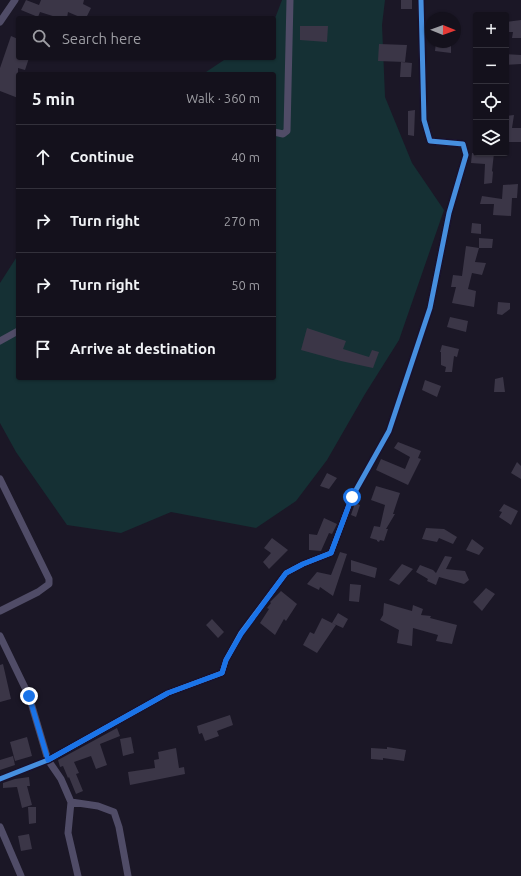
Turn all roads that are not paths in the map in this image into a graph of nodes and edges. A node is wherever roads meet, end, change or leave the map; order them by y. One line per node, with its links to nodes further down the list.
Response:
1 (15, 0): 4 (street)
2 (290, 0): 5 (street)
3 (421, 0): 11 (street)
4 (0, 22)
5 (276, 132)
6 (16, 333): 7 (street)
7 (0, 341)
8 (0, 479): 9 (street)
9 (0, 611)
10 (0, 636): 11 (street)
11 (48, 760): 12 (street); 13 (street)
12 (0, 779)
13 (71, 802): 16 (street); 17 (street)
14 (0, 827): 15 (street)
15 (21, 876)
16 (78, 876)
17 (128, 876)

